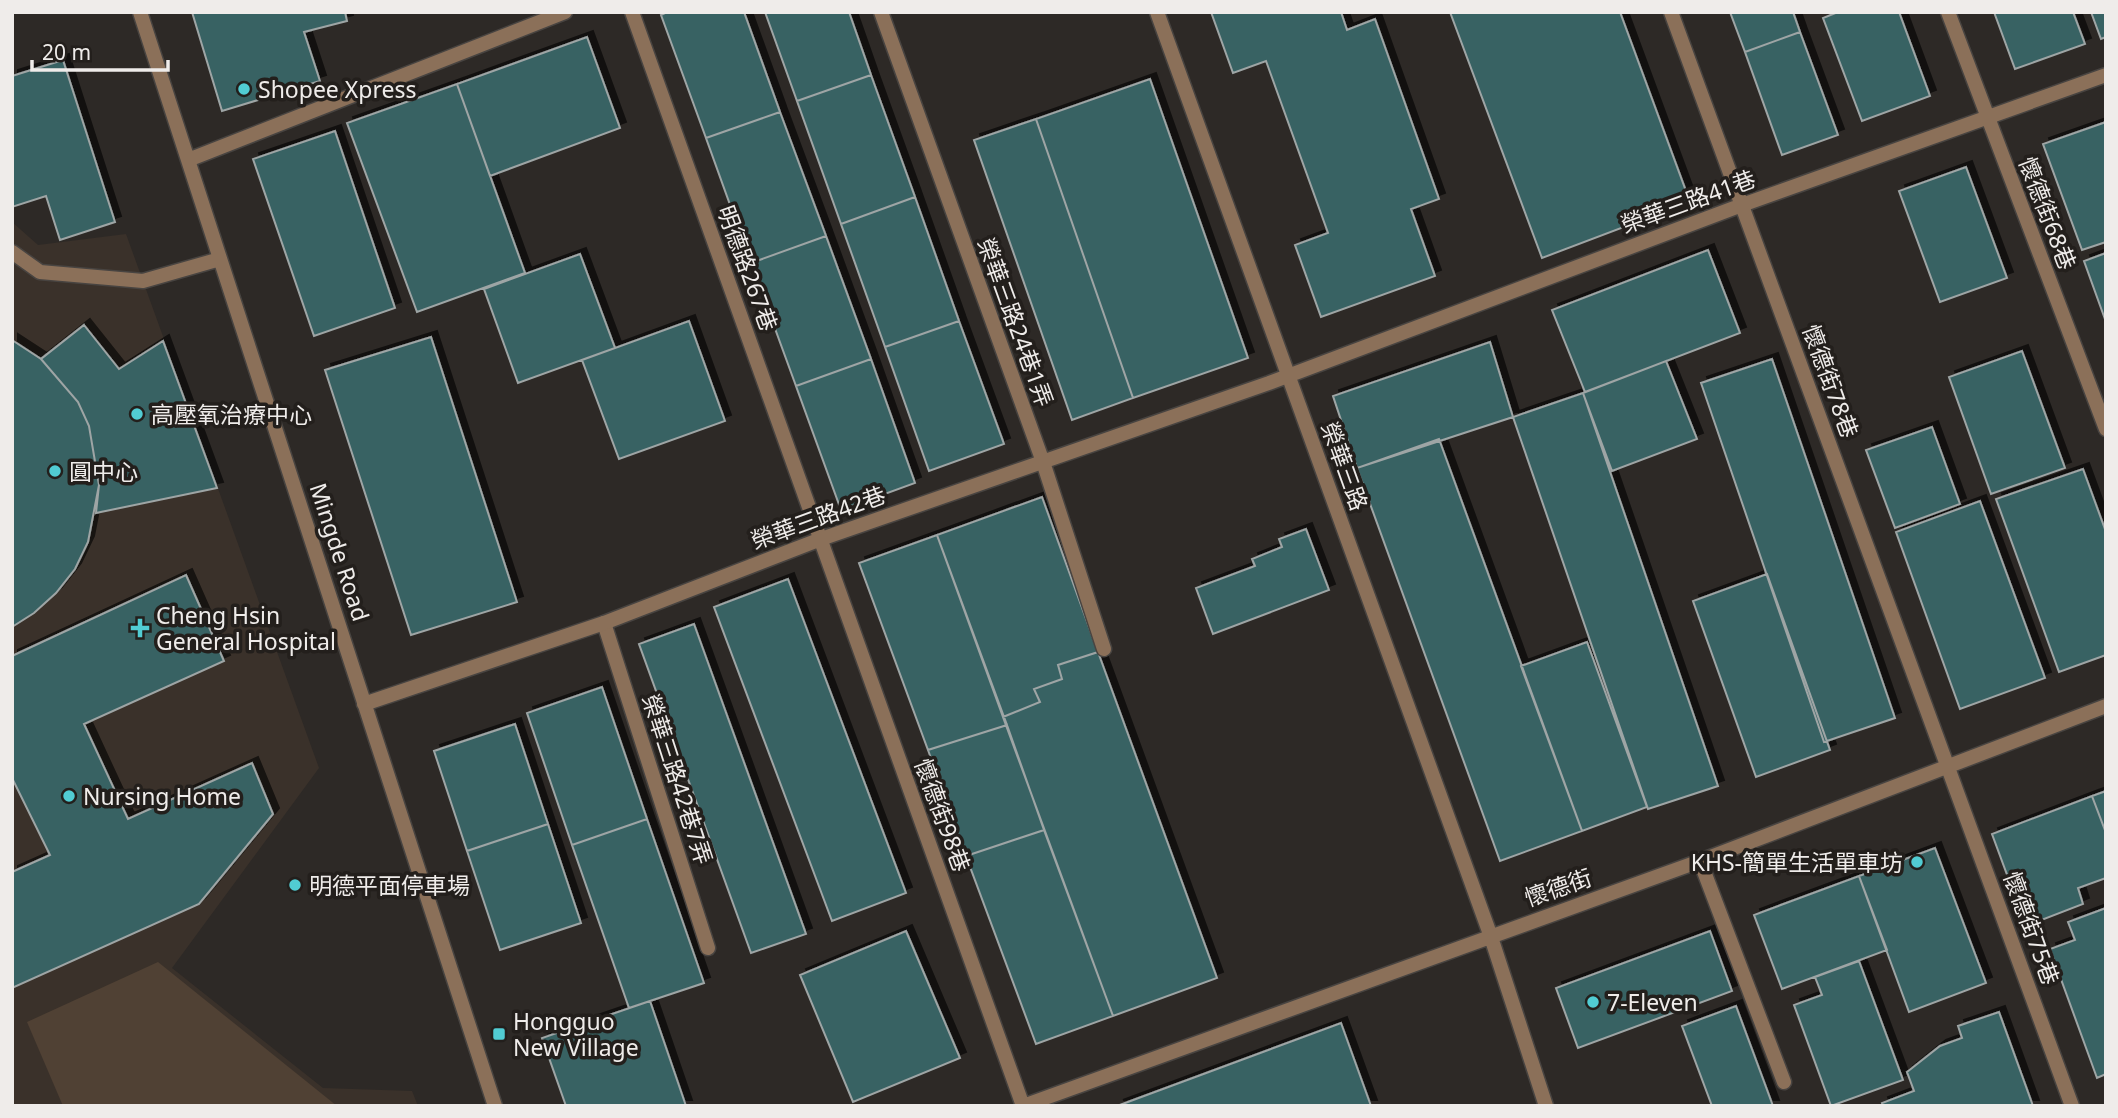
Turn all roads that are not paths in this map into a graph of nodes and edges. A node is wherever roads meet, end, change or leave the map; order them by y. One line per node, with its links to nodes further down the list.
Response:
1 (141, 12): 10 (street, Mingde Road)
2 (565, 12): 10 (street)
3 (632, 12): 17 (street, 明德路267巷)
4 (881, 12): 16 (street, 榮華三路24巷1弄)
5 (1157, 12): 14 (street, 榮華三路)
6 (1671, 12): 11 (street, 懷德街78巷)
7 (1948, 12): 9 (street, 懷德街68巷)
8 (2106, 75): 9 (street, 榮華三路41巷)
9 (1988, 118): 11 (street, 榮華三路41巷); 15 (street, 懷德街68巷)
10 (188, 160): 13 (street, Mingde Road)
11 (1742, 205): 14 (street, 榮華三路41巷); 22 (street, 懷德街78巷)
12 (12, 251): 13 (street)
13 (220, 259): 20 (street, Mingde Road)
14 (1288, 376): 16 (street, 榮華三路42巷); 24 (street, 榮華三路)
15 (2106, 429)
16 (1043, 462): 17 (street, 榮華三路42巷); 19 (street, 榮華三路24巷1弄)
17 (821, 539): 18 (street, 榮華三路42巷); 28 (street, 懷德街98巷)
18 (604, 623): 20 (street, 榮華三路42巷); 25 (street, 榮華三路42巷7弄)
19 (1104, 649)
20 (364, 704): 27 (street, Mingde Road)
21 (2106, 706): 22 (street, 懷德街)
22 (1949, 765): 23 (street, 懷德街); 30 (street, 懷德街75巷)
23 (1700, 861): 24 (street, 懷德街); 26 (street)
24 (1490, 934): 28 (street, 懷德街); 29 (street, 榮華三路)
25 (708, 948)
26 (1784, 1082)
27 (495, 1106)
28 (1023, 1106)
29 (1546, 1106)
30 (2072, 1106)

